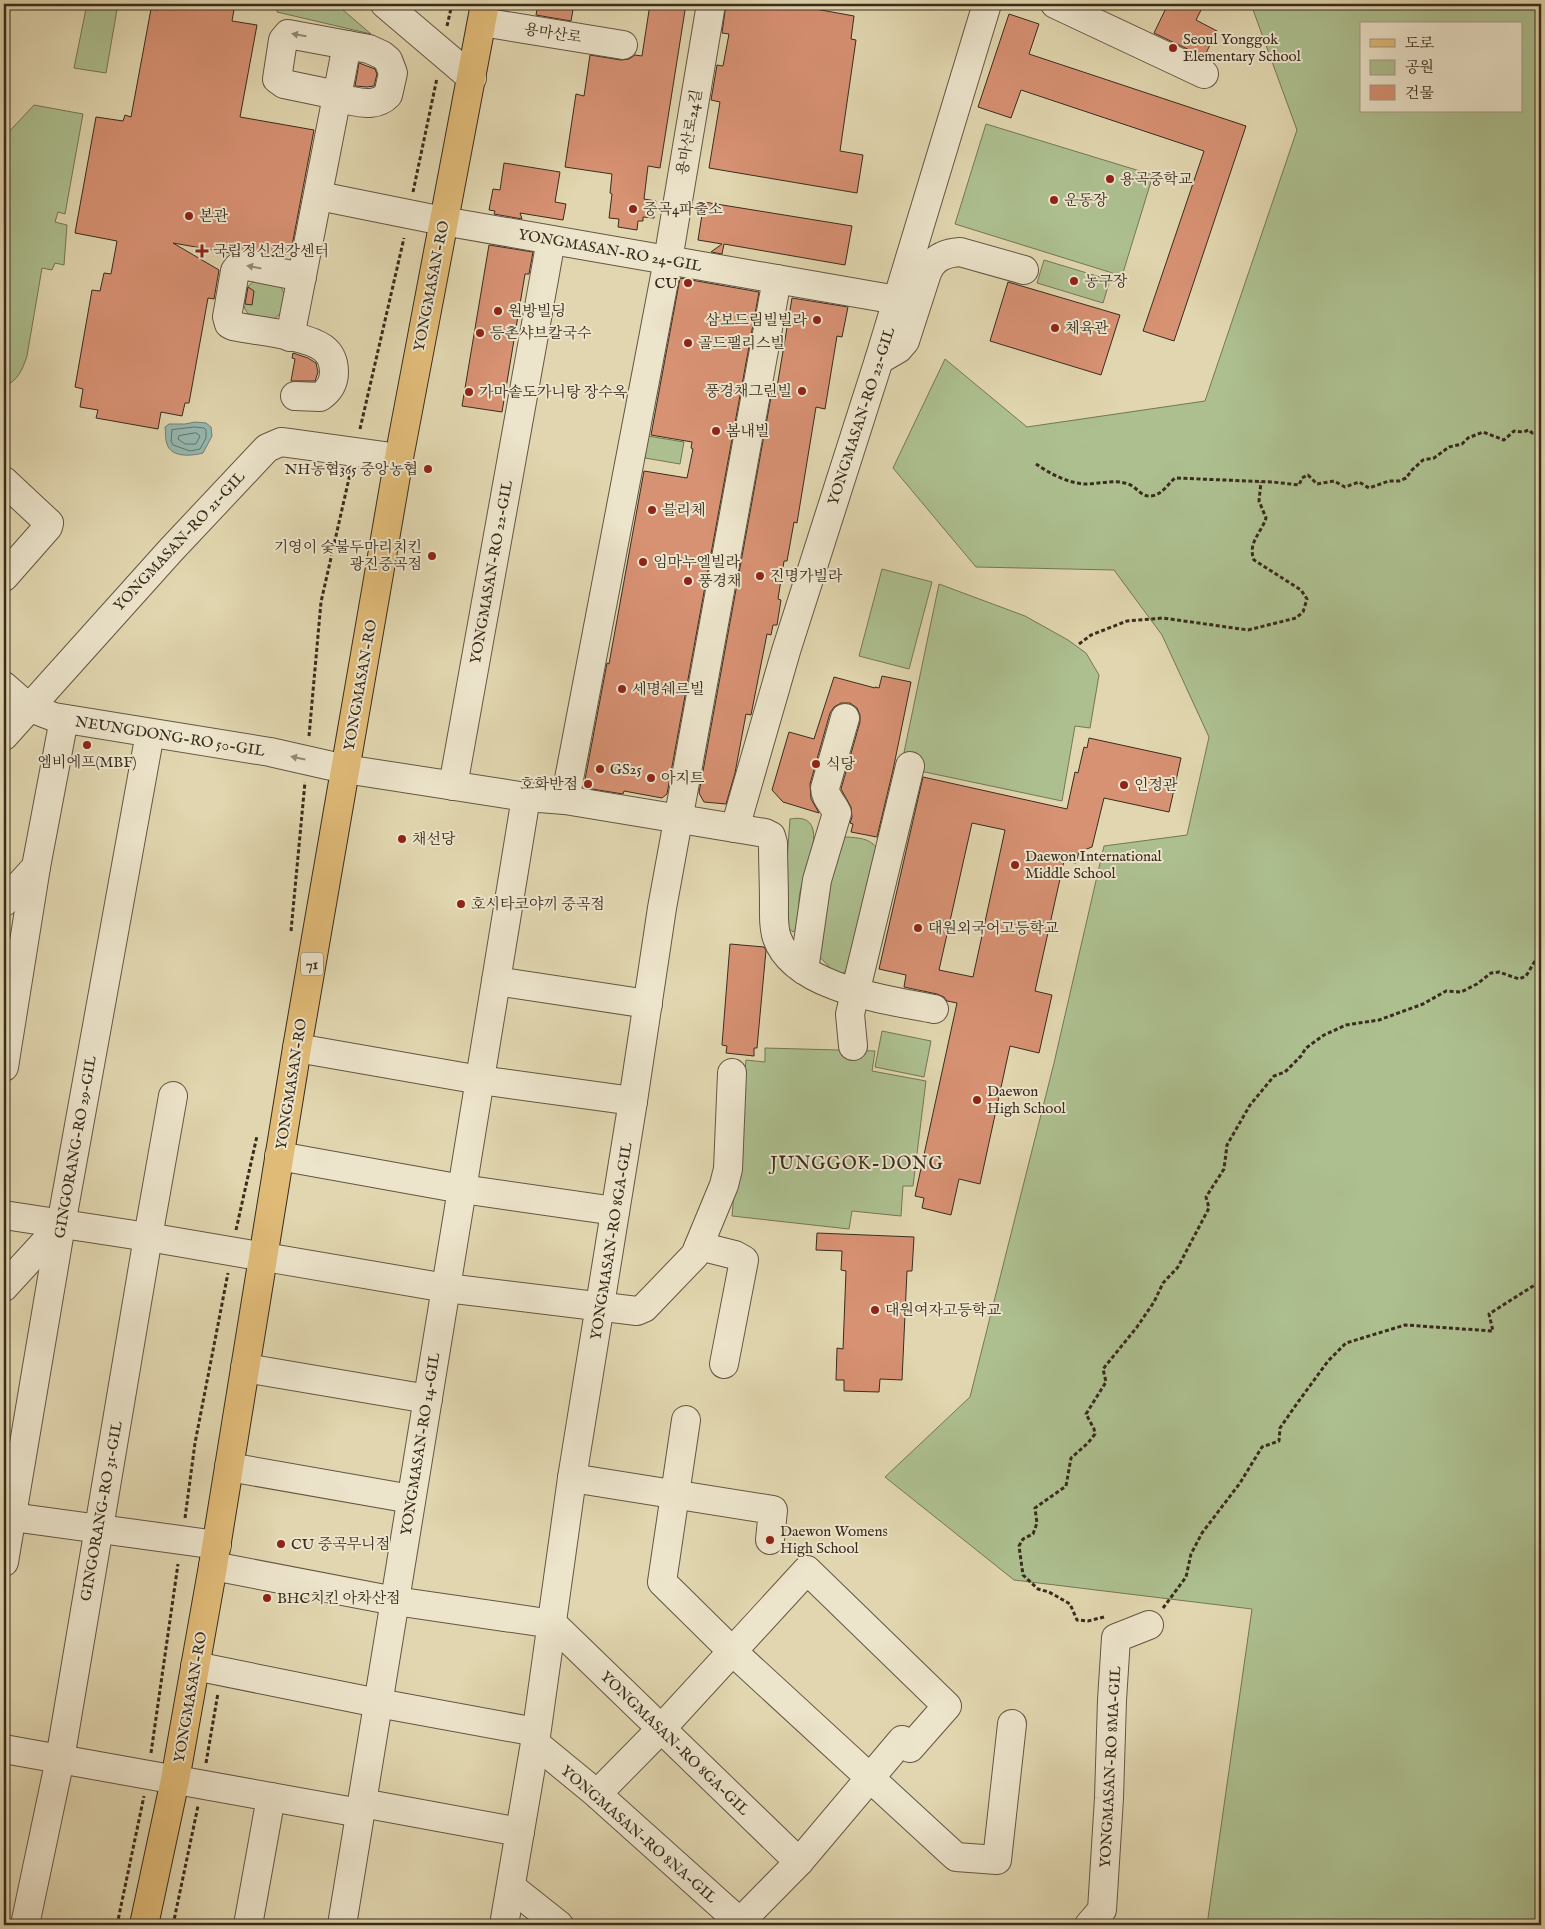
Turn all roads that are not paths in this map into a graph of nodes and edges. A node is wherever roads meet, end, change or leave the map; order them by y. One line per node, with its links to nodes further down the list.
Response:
1 (385, 4): 9 (street)
2 (711, 4): 14 (street, 용마산로24길)
3 (987, 4): 18 (street, YONGMASAN-RO 22-GIL)
4 (1055, 4): 8 (street)
5 (484, 13): 7 (street, 용마산로); 9 (main road, YONGMASAN-RO / 71)
6 (347, 45): 10 (street); 10 (street); 10 (street, one-way to 10)
7 (623, 45)
8 (1204, 74)
9 (472, 78): 12 (main road, YONGMASAN-RO / 71)
10 (344, 98): 11 (street)
11 (319, 196): 12 (street, YONGMASAN-RO 24-GIL); 16 (street)
12 (443, 222): 13 (street, YONGMASAN-RO 24-GIL); 22 (main road, YONGMASAN-RO / 71)
13 (550, 240): 14 (street, YONGMASAN-RO 24-GIL); 33 (street, YONGMASAN-RO 22-GIL)
14 (668, 260): 17 (street, YONGMASAN-RO 24-GIL); 35 (street)
15 (1024, 270): 20 (street)
16 (302, 277): 19 (street); 19 (street, one-way to 19)
17 (777, 279): 18 (street); 36 (street)
18 (897, 300): 20 (street, YONGMASAN-RO 22-GIL)
19 (290, 337): 21 (street)
20 (879, 360): 37 (street, YONGMASAN-RO 22-GIL)
21 (295, 396)
22 (399, 458): 26 (street, YONGMASAN-RO 21-GIL); 32 (main road, YONGMASAN-RO / 71)
23 (4, 481): 24 (street)
24 (4, 577)
25 (4, 686): 26 (street, NEUNGDONG-RO 50-GIL)
26 (28, 707): 28 (street, NEUNGDONG-RO 50-GIL); 30 (street, YONGMASAN-RO 21-GIL)
27 (845, 718): 40 (street)
28 (64, 719): 29 (street, NEUNGDONG-RO 50-GIL); 38 (street)
29 (150, 733): 32 (street, NEUNGDONG-RO 50-GIL, one-way to 29); 56 (street, GINGORANG-RO 29-GIL)
30 (4, 736)
31 (910, 766): 42 (street)
32 (345, 769): 33 (street); 46 (main road, YONGMASAN-RO / 71)
33 (453, 786): 34 (street)
34 (526, 797): 35 (street); 41 (street)
35 (565, 800): 36 (street)
36 (677, 819): 37 (street); 43 (street, YONGMASAN-RO 8GA-GIL)
37 (736, 828): 40 (street)
38 (36, 867): 39 (street); 47 (street)
39 (4, 902)
40 (804, 970): 42 (street)
41 (496, 981): 43 (street); 49 (street, YONGMASAN-RO 14-GIL)
42 (855, 992): 44 (street); 45 (street)
43 (648, 1004): 51 (street, YONGMASAN-RO 8GA-GIL)
44 (934, 1009)
45 (853, 1046)
46 (297, 1048): 49 (street); 52 (main road, YONGMASAN-RO / 71)
47 (4, 1067)
48 (732, 1073): 58 (street)
49 (480, 1080): 51 (street); 53 (street, YONGMASAN-RO 14-GIL)
50 (173, 1096): 57 (street, GINGORANG-RO 31-GIL)
51 (634, 1101): 54 (street, YONGMASAN-RO 8GA-GIL)
52 (279, 1156): 53 (street); 59 (main road, YONGMASAN-RO / 71)
53 (462, 1189): 54 (street); 61 (street, YONGMASAN-RO 14-GIL)
54 (615, 1211): 62 (street, YONGMASAN-RO 8GA-GIL)
55 (4, 1215): 56 (street)
56 (61, 1225): 57 (street); 60 (street); 71 (street, GINGORANG-RO 29-GIL)
57 (148, 1237): 59 (street); 72 (street, GINGORANG-RO 31-GIL)
58 (699, 1246): 62 (street); 63 (street)
59 (263, 1256): 61 (street); 64 (main road, YONGMASAN-RO / 71)
60 (4, 1287)
61 (446, 1288): 62 (street); 65 (street, YONGMASAN-RO 14-GIL)
62 (600, 1308): 68 (street, YONGMASAN-RO 8GA-GIL)
63 (724, 1364)
64 (245, 1368): 65 (street); 67 (main road, YONGMASAN-RO / 71)
65 (428, 1399): 70 (street, YONGMASAN-RO 14-GIL)
66 (686, 1420): 69 (street)
67 (229, 1467): 70 (street); 74 (main road, YONGMASAN-RO / 71)
68 (572, 1478): 69 (street); 77 (street, YONGMASAN-RO 8GA-GIL)
69 (675, 1494): 73 (street); 79 (street)
70 (412, 1499): 76 (street, YONGMASAN-RO 14-GIL)
71 (12, 1517): 72 (street); 75 (street, GINGORANG-RO 29-GIL)
72 (98, 1528): 74 (street); 86 (street, GINGORANG-RO 31-GIL)
73 (770, 1540)
74 (215, 1555): 76 (street); 80 (main road, YONGMASAN-RO / 71)
75 (4, 1562)
76 (395, 1601): 77 (street); 81 (street, YONGMASAN-RO 14-GIL)
77 (552, 1624): 83 (street, YONGMASAN-RO 8GA-GIL); 84 (street, YONGMASAN-RO 8GA-GIL)
78 (1149, 1625): 102 (street, YONGMASAN-RO 8MA-GIL)
79 (732, 1652): 83 (street); 87 (street); 87 (street)
80 (195, 1666): 81 (street); 88 (main road, YONGMASAN-RO / 71)
81 (378, 1703): 84 (street); 91 (street, YONGMASAN-RO 14-GIL)
82 (1012, 1724): 87 (street)
83 (660, 1730): 89 (street); 93 (street, YONGMASAN-RO 8GA-GIL)
84 (535, 1738): 89 (street, YONGMASAN-RO 8NA-GIL); 92 (street, YONGMASAN-RO 8GA-GIL)
85 (4, 1749): 86 (street)
86 (60, 1759): 88 (street); 96 (street, GINGORANG-RO 31-GIL)
87 (869, 1777): 93 (street)
88 (175, 1780): 90 (street); 97 (main road, YONGMASAN-RO / 71)
89 (597, 1794): 95 (street, YONGMASAN-RO 8NA-GIL)
90 (271, 1797): 91 (street); 98 (street)
91 (361, 1808): 92 (street); 99 (street, YONGMASAN-RO 14-GIL)
92 (520, 1832): 94 (street, YONGMASAN-RO 8GA-GIL)
93 (799, 1862): 95 (street)
94 (510, 1887): 100 (street, YONGMASAN-RO 8GA-GIL); 101 (street)
95 (741, 1924)
96 (25, 1925)
97 (144, 1925)
98 (248, 1925)
99 (342, 1925)
100 (504, 1925)
101 (559, 1925)
102 (1089, 1925)

